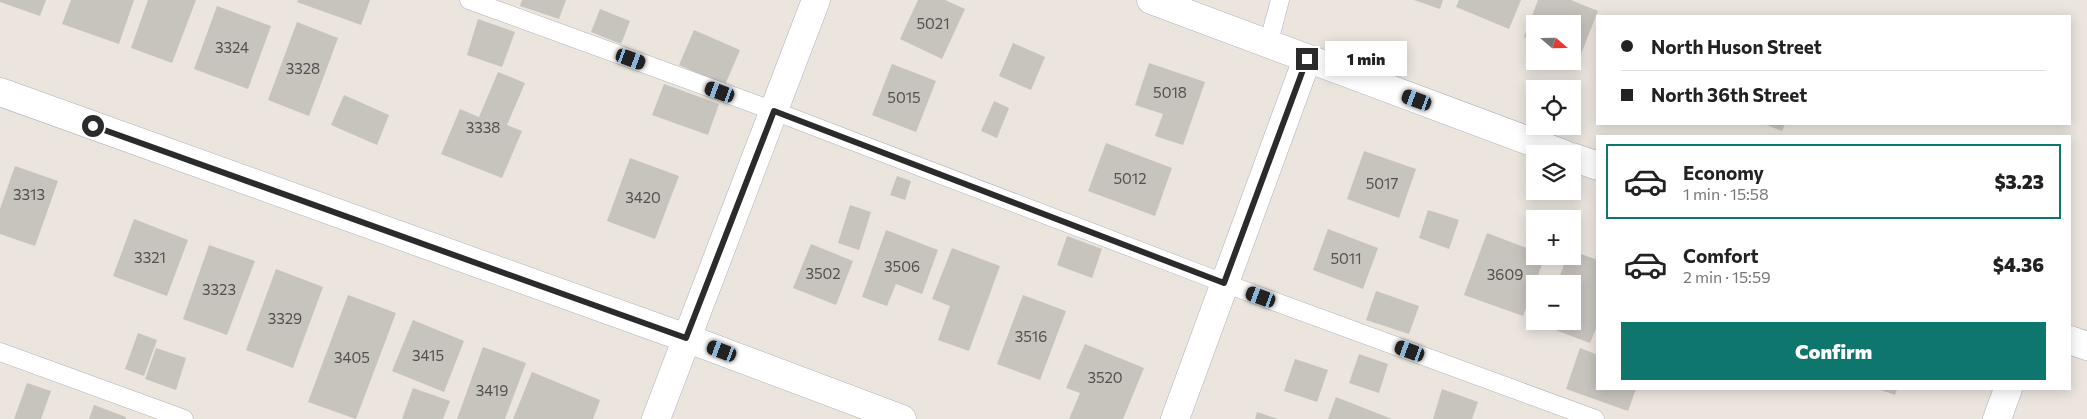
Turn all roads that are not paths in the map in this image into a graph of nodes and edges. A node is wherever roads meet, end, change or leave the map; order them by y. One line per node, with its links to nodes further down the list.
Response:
1 (469, 0): 8 (lane)
2 (816, 0): 8 (street)
3 (1151, 0): 5 (street)
4 (1280, 0): 5 (lane)
5 (1268, 45): 6 (street)
6 (1307, 59): 9 (street); 12 (street)
7 (0, 92): 13 (street)
8 (774, 111): 12 (lane); 13 (street)
9 (1540, 145)
10 (1581, 160): 11 (street)
11 (1596, 165)
12 (1224, 283): 21 (street); 22 (lane)
13 (686, 338): 19 (street); 20 (street)
14 (2071, 340): 15 (street)
15 (2087, 346)
16 (0, 352): 18 (lane)
17 (2008, 390): 23 (street)
18 (184, 419)
19 (656, 419)
20 (902, 419)
21 (1175, 419)
22 (1595, 419)
23 (1997, 419)

